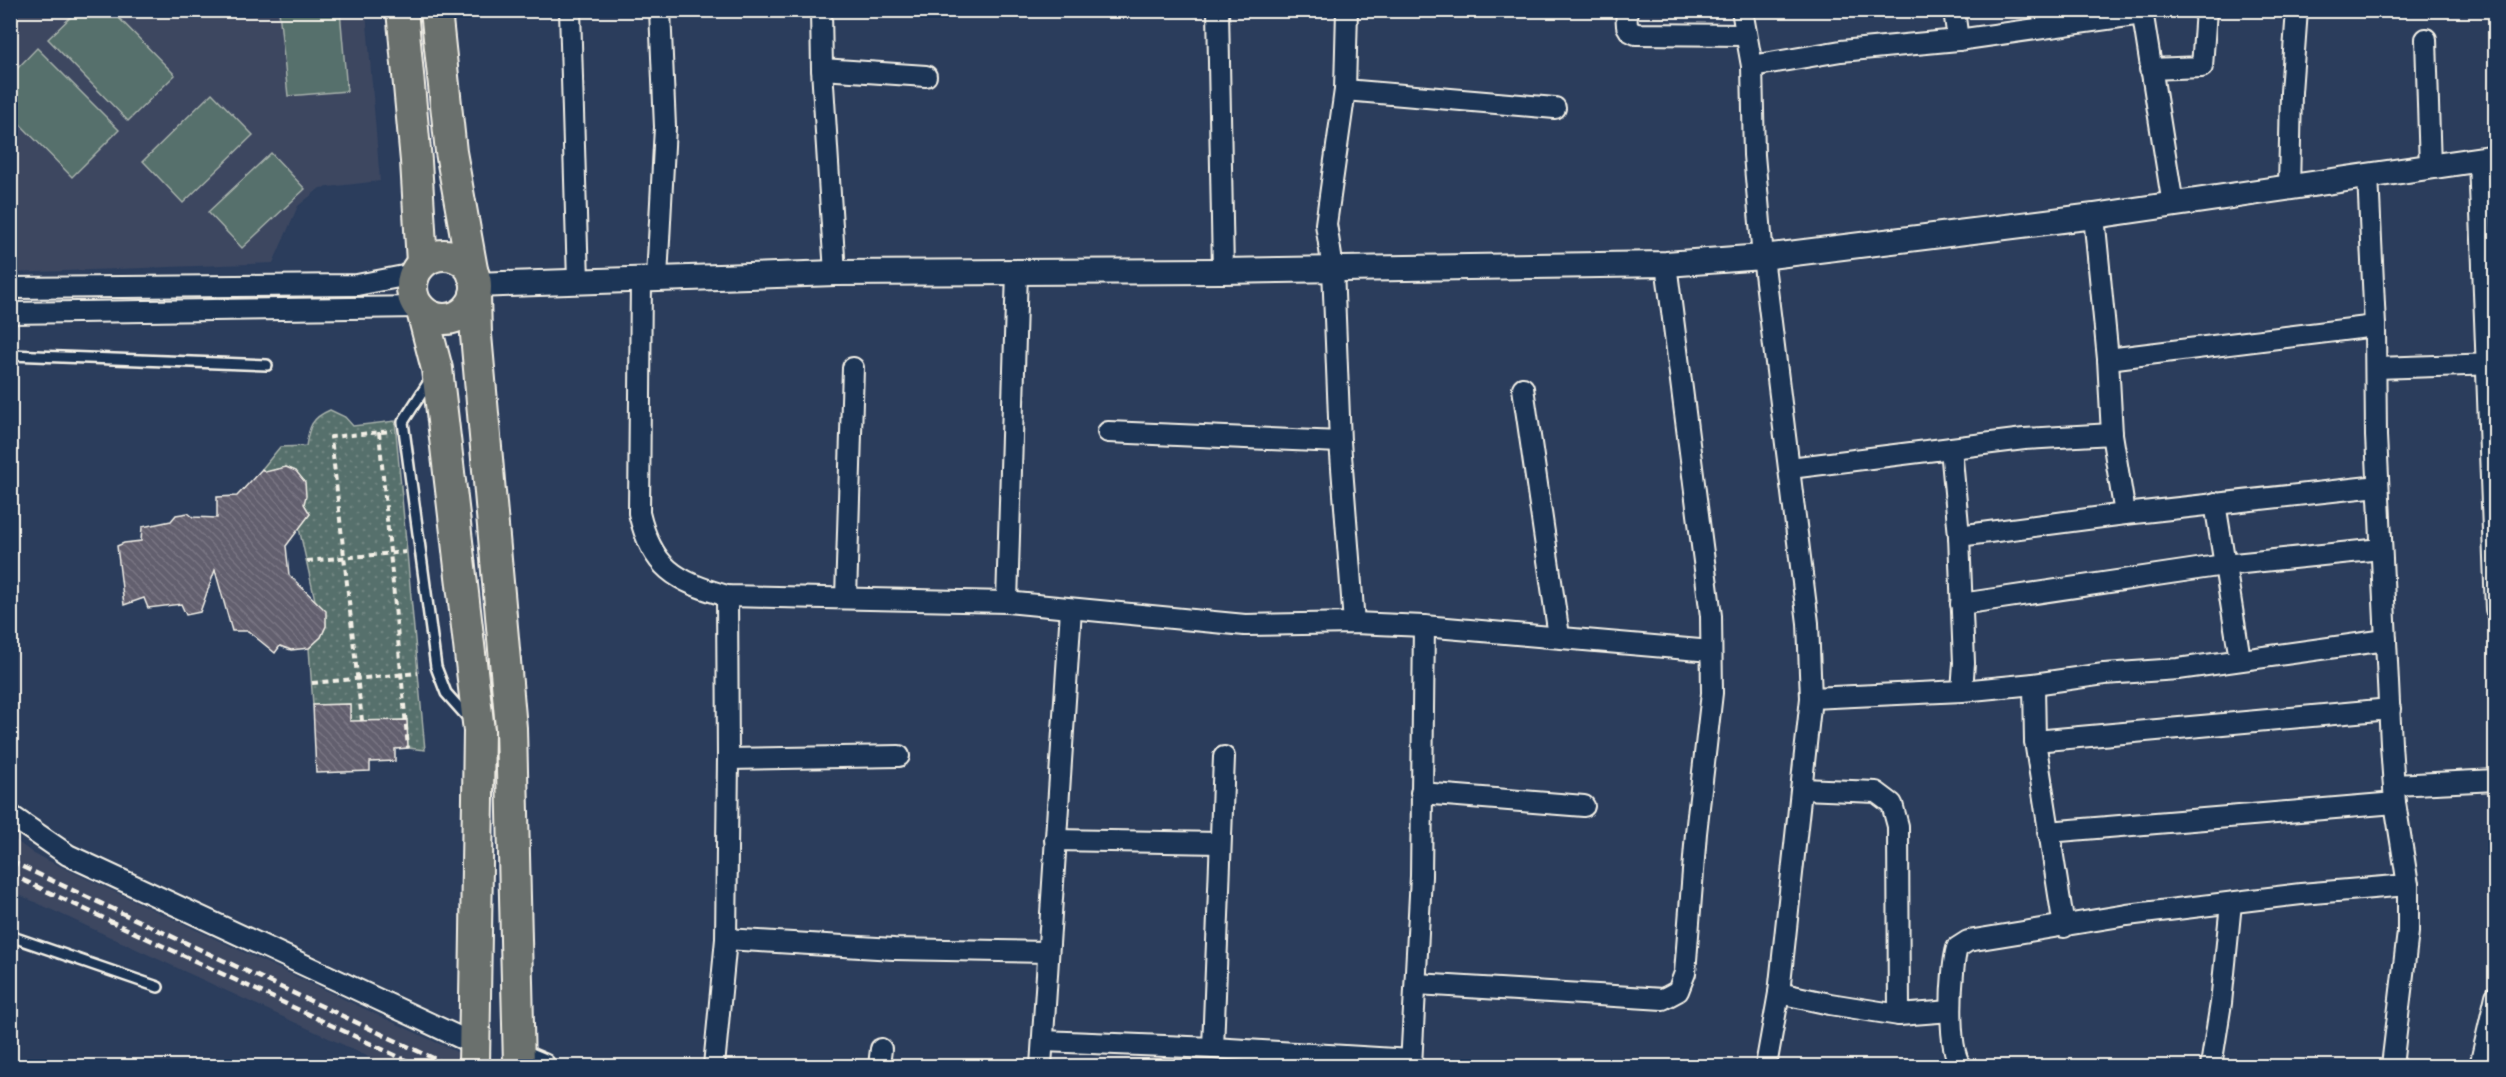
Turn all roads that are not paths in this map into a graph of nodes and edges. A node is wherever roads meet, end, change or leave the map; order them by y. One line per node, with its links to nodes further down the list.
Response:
1 (402, 10): 31 (main road)
2 (435, 10): 38 (main road)
3 (570, 10): 37 (street)
4 (660, 10): 36 (street)
5 (821, 10): 18 (street)
6 (1218, 10): 34 (street)
7 (1347, 10): 21 (street)
8 (1626, 10): 14 (street)
9 (1742, 10): 14 (street)
10 (1954, 10): 16 (street)
11 (2206, 10): 19 (street)
12 (2296, 10): 26 (street)
13 (2142, 12): 16 (street); 19 (street)
14 (1745, 35): 17 (street)
15 (2426, 39): 24 (street)
16 (1958, 40): 17 (street)
17 (1752, 66): 29 (street)
18 (822, 69): 20 (street); 35 (street)
19 (2150, 69): 27 (street)
20 (926, 76)
21 (1345, 90): 22 (street); 32 (street)
22 (1555, 108)
23 (2487, 159): 24 (street); 45 (street)
24 (2430, 168): 25 (street)
25 (2368, 175): 26 (street); 42 (street)
26 (2289, 189): 27 (street)
27 (2173, 205): 28 (street)
28 (2094, 216): 29 (street); 44 (street)
29 (1764, 257): 30 (street); 55 (street)
30 (1666, 264): 32 (street); 72 (street)
31 (418, 269): 38 (main road); 39 (street); 40 (main road)
32 (1333, 269): 34 (street); 53 (street)
33 (1017, 271): 34 (street); 35 (street); 64 (street)
34 (1223, 271)
35 (835, 273): 36 (street)
36 (649, 279): 37 (street); 62 (street)
37 (578, 281): 38 (street)
38 (475, 284): 40 (main road); 107 (main road)
39 (10, 288)
40 (421, 309): 41 (street); 49 (main road)
41 (10, 313)
42 (2375, 326): 44 (street); 48 (street)
43 (10, 355): 46 (lane)
44 (2108, 359): 52 (street)
45 (2491, 364): 48 (street); 67 (street)
46 (267, 365)
47 (854, 368): 63 (street)
48 (2376, 368): 56 (street)
49 (437, 369): 78 (main road); 78 (lane)
50 (1523, 388): 70 (street)
51 (1108, 432): 53 (street)
52 (2112, 434): 54 (street); 58 (street)
53 (1340, 442): 68 (street)
54 (1951, 448): 55 (street); 59 (street)
55 (1790, 468): 76 (street)
56 (2378, 486): 57 (street); 60 (street)
57 (2215, 503): 58 (street); 61 (street)
58 (2125, 514): 59 (street)
59 (1959, 536): 65 (street)
60 (2381, 549): 61 (street); 71 (street)
61 (2224, 565): 65 (street); 73 (street)
62 (727, 596): 63 (street); 82 (street)
63 (846, 598): 64 (street)
64 (1007, 602): 66 (street)
65 (1961, 604): 75 (street)
66 (1071, 609): 68 (street); 90 (street)
67 (2496, 610)
68 (1353, 623): 69 (street)
69 (1424, 626): 70 (street); 85 (street)
70 (1559, 636): 72 (street)
71 (2386, 640): 73 (street); 77 (street)
72 (1711, 651): 98 (street)
73 (2240, 659): 74 (street)
74 (2034, 684): 75 (street); 79 (street)
75 (1962, 691): 76 (street)
76 (1811, 698): 84 (street)
77 (2390, 709): 79 (street); 86 (street)
78 (479, 731): 106 (main road)
79 (2036, 741): 89 (street)
80 (899, 756): 82 (street)
81 (1224, 757): 91 (street)
82 (728, 759): 96 (street)
83 (2496, 780): 86 (street)
84 (1802, 789): 100 (street); 103 (street)
85 (1421, 793): 87 (street); 98 (street)
86 (2395, 794): 89 (street); 92 (street)
87 (1584, 806)
88 (10, 815): 106 (street)
89 (2048, 832): 94 (street)
90 (1055, 840): 91 (street); 97 (street)
91 (1220, 843): 105 (street)
92 (2408, 885): 93 (street); 114 (street)
93 (2231, 903): 94 (street); 113 (street)
94 (2064, 927): 102 (street)
95 (10, 936): 99 (lane)
96 (726, 939): 97 (street); 109 (street)
97 (1047, 952): 104 (street)
98 (1417, 984): 108 (street)
99 (158, 987)
100 (1779, 993): 103 (street); 111 (street)
101 (2496, 996): 115 (street)
102 (1951, 1011): 103 (street); 112 (street)
103 (1899, 1015)
104 (1043, 1041): 105 (street); 110 (street)
105 (1213, 1048): 108 (street)
106 (475, 1056)
107 (527, 1063)
108 (1411, 1063)
109 (714, 1066)
110 (1041, 1066)
111 (1766, 1066)
112 (1962, 1066)
113 (2211, 1066)
114 (2392, 1066)
115 (2480, 1066)

